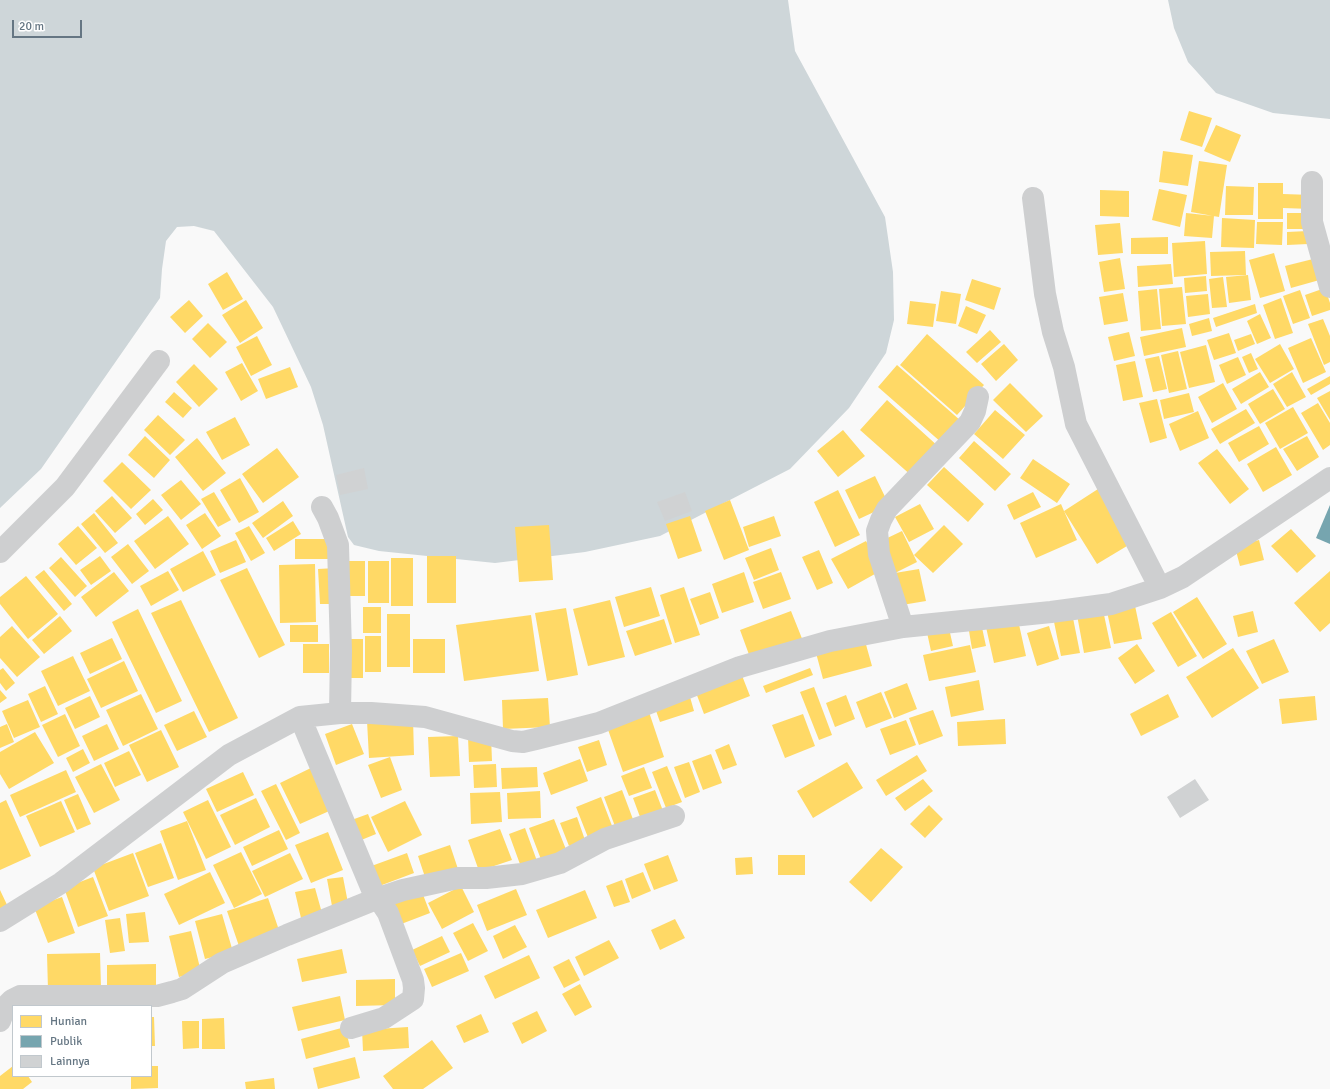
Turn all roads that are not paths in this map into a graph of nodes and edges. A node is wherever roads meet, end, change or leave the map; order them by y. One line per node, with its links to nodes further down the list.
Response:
1 (1312, 182): 3 (street)
2 (1033, 198): 9 (street)
3 (1330, 287)
4 (159, 361): 8 (street)
5 (978, 397): 10 (street)
6 (1330, 478): 9 (street)
7 (322, 507): 11 (street)
8 (0, 552)
9 (1160, 588): 10 (street)
10 (903, 627): 11 (street)
11 (340, 714): 12 (street)
12 (300, 717): 14 (street); 15 (street)
13 (674, 816): 14 (street)
14 (376, 899): 16 (street); 17 (street)
15 (0, 921)
16 (0, 1021)
17 (351, 1028)

